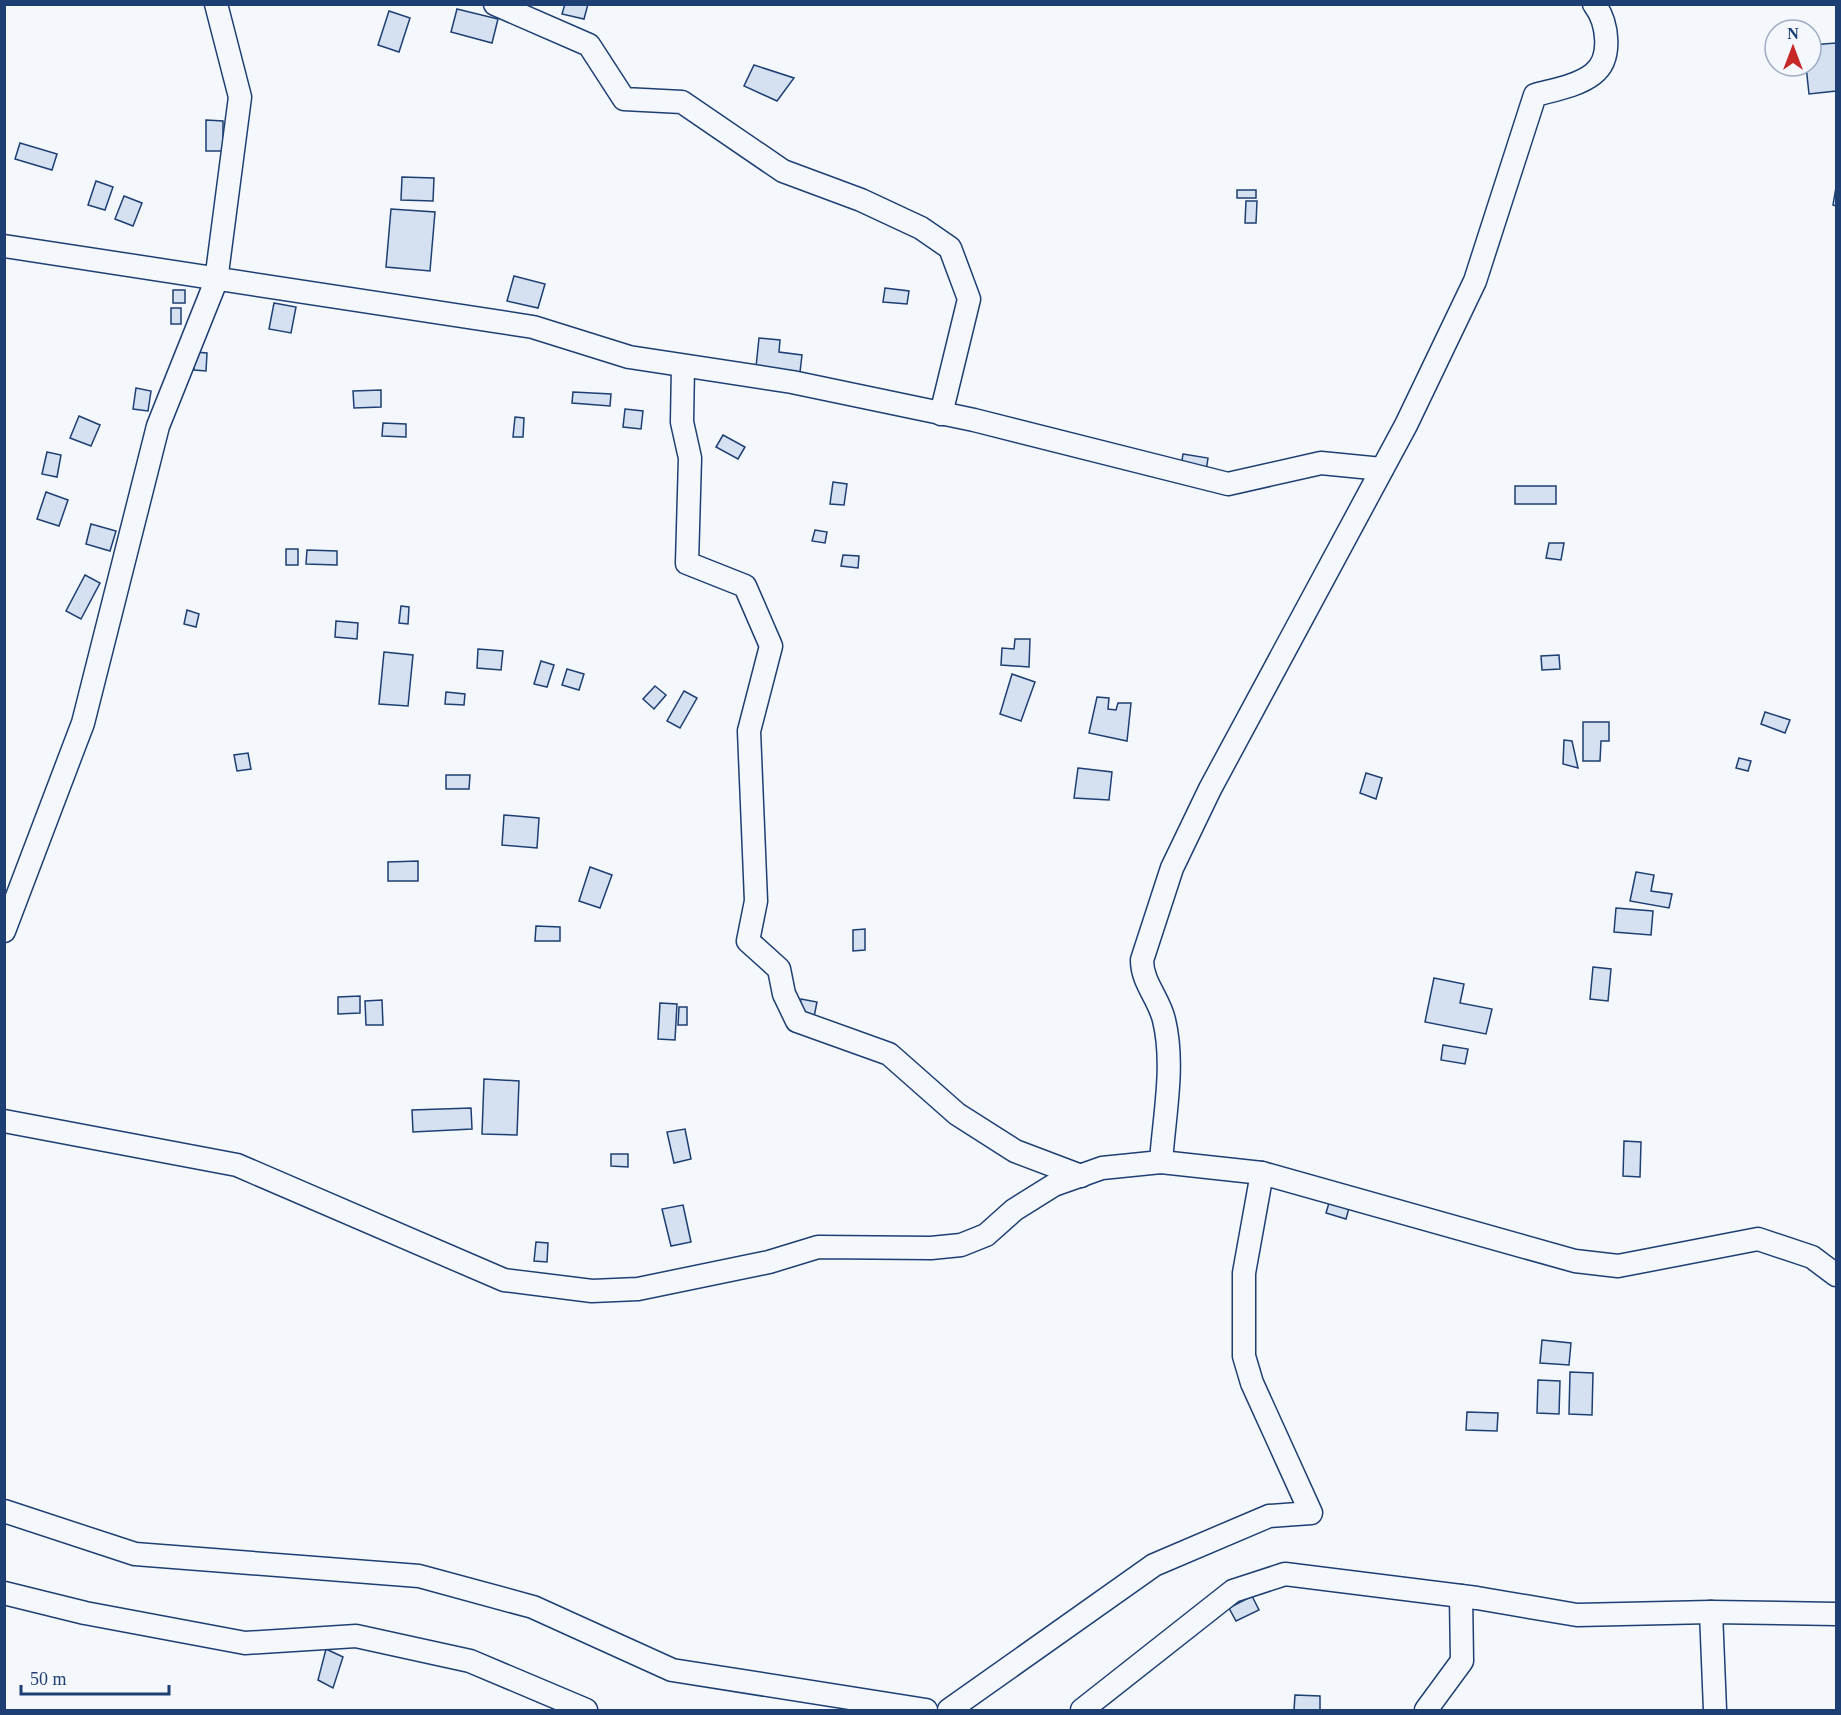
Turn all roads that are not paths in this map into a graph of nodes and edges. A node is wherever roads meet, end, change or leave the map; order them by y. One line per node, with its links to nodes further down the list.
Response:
1 (216, 4): 5 (street)
2 (495, 4): 7 (street)
3 (1594, 4): 8 (street)
4 (4, 246): 5 (street)
5 (216, 281): 6 (street); 9 (street)
6 (683, 366): 7 (street); 13 (street)
7 (941, 414): 8 (street)
8 (1382, 469): 11 (street)
9 (4, 931)
10 (4, 1121): 13 (street)
11 (1161, 1162): 12 (street); 13 (street)
12 (1262, 1173): 14 (street); 22 (street)
13 (1081, 1176)
14 (1836, 1275)
15 (4, 1511): 21 (street)
16 (4, 1593): 20 (street)
17 (1461, 1596): 18 (street); 23 (street); 24 (street)
18 (1711, 1612): 19 (street); 25 (street)
19 (1836, 1614)
20 (586, 1710)
21 (927, 1710)
22 (949, 1710)
23 (1082, 1710)
24 (1426, 1710)
25 (1715, 1710)

